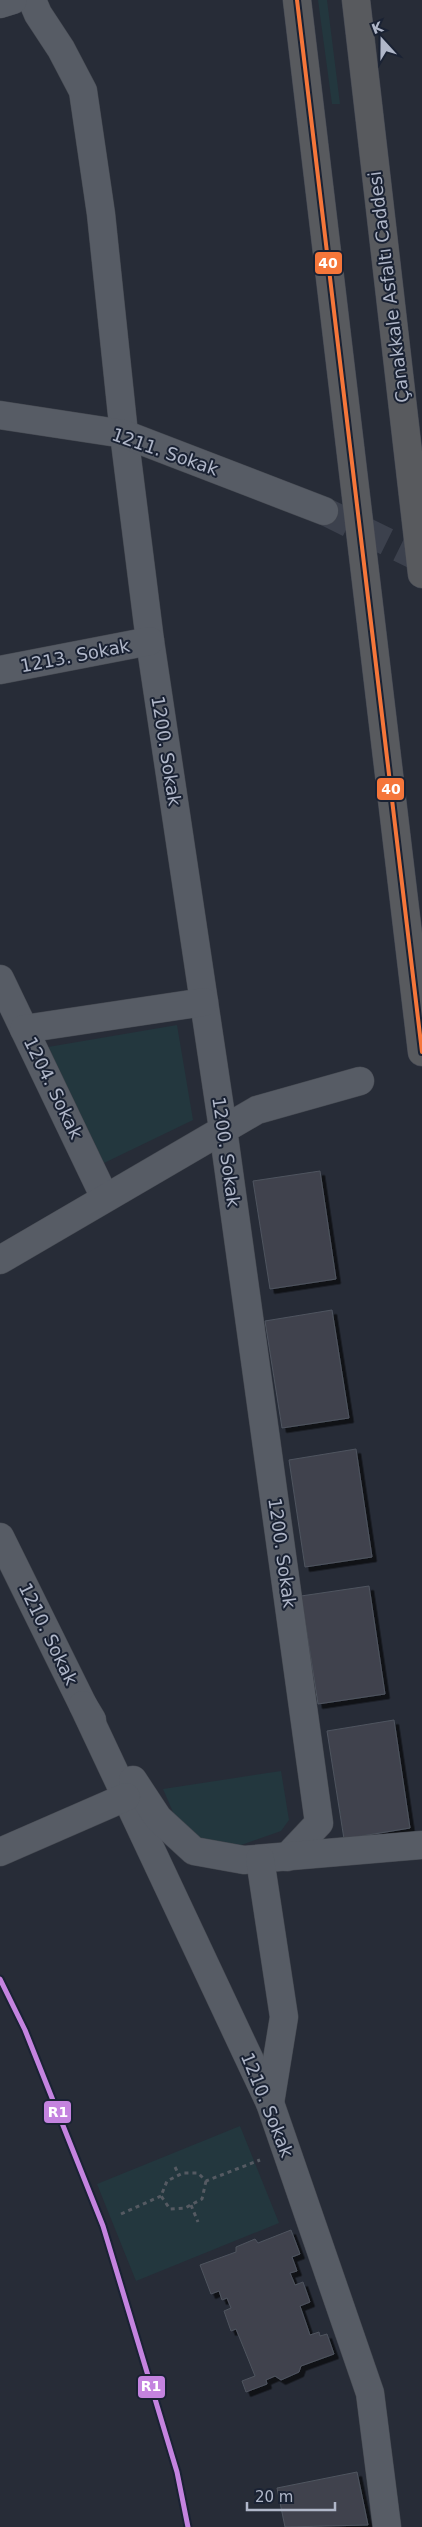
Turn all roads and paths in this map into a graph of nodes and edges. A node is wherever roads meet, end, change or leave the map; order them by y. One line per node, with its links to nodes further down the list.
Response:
1 (13, 0): 5 (street)
2 (32, 0): 7 (street, 1200. Sokak)
3 (297, 0): 15 (highway)
4 (356, 0): 9 (highway, Çanakkale Asfaltı Caddesi)
5 (0, 4)
6 (0, 415): 7 (street, 1211. Sokak)
7 (124, 434): 8 (street, 1211. Sokak); 10 (street, 1200. Sokak)
8 (324, 511)
9 (422, 574)
10 (150, 641): 11 (street, 1213. Sokak); 13 (street, 1200. Sokak)
11 (0, 670)
12 (0, 979): 14 (street, 1204. Sokak)
13 (204, 1002): 14 (street); 17 (street, 1200. Sokak)
14 (24, 1029): 18 (street, 1204. Sokak)
15 (422, 1052)
16 (360, 1081): 17 (street)
17 (223, 1129): 18 (street); 25 (street, 1200. Sokak)
18 (105, 1198): 19 (street)
19 (0, 1260)
20 (0, 1537): 21 (street, 1210. Sokak)
21 (83, 1705): 22 (street, 1210. Sokak); 26 (street, 1210. Sokak)
22 (126, 1797): 24 (street); 27 (street, 1210. Sokak)
23 (422, 1845): 25 (street, 1210. Sokak)
24 (0, 1852)
25 (287, 1857): 26 (street, 1210. Sokak)
26 (260, 1859): 27 (street)
27 (270, 2103): 28 (street, 1210. Sokak)
28 (286, 2150): 31 (path); 36 (street, 1210. Sokak)
29 (175, 2167): 30 (path)
30 (179, 2175): 31 (path); 32 (path)
31 (206, 2181): 33 (path)
32 (161, 2196): 33 (path); 34 (path)
33 (191, 2205): 35 (path)
34 (121, 2214)
35 (198, 2222)
36 (387, 2527)

